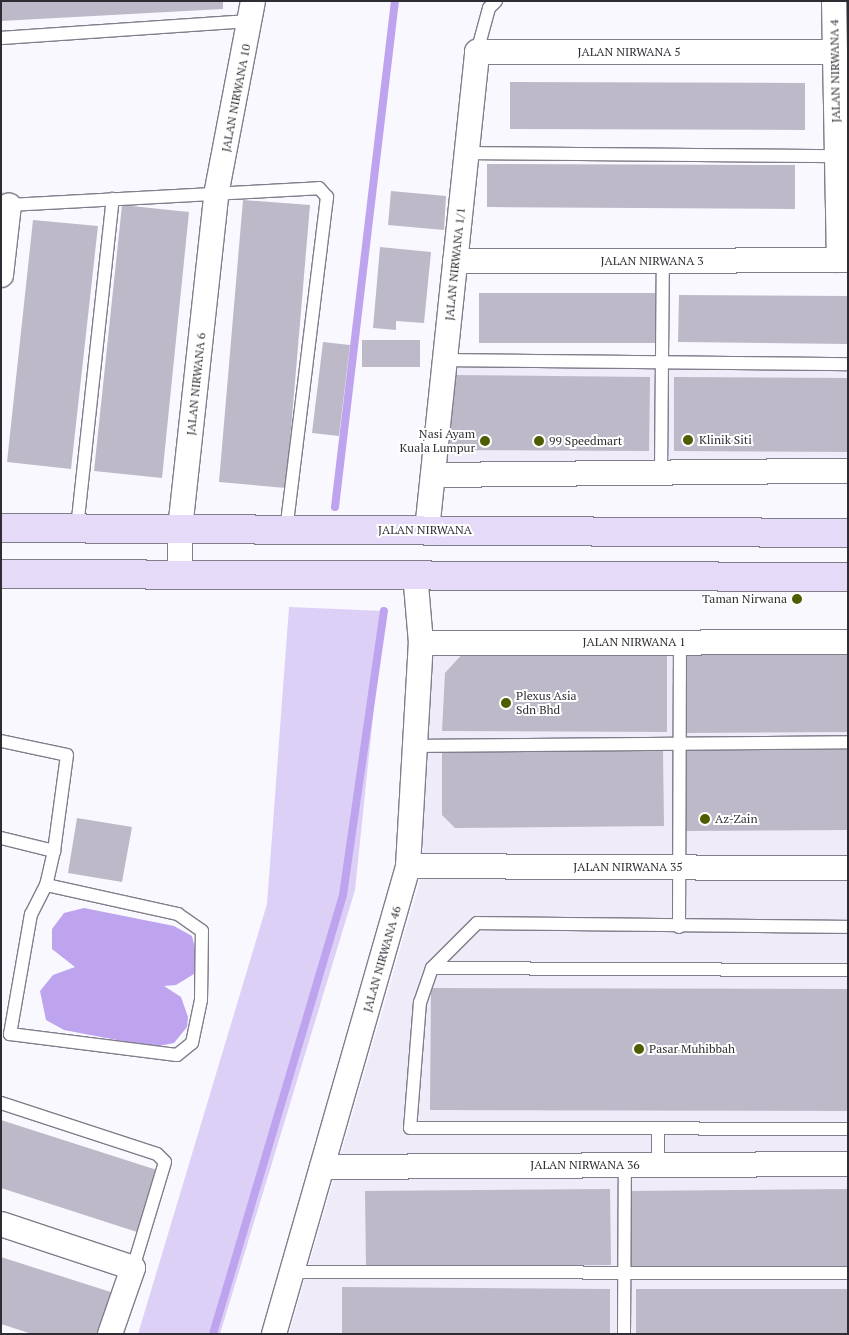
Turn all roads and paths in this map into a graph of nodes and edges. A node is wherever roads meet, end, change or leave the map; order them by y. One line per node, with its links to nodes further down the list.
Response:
1 (496, 1): 5 (lane)
2 (834, 1): 6 (street, JALAN NIRWANA 4)
3 (252, 11): 4 (lane); 9 (street, JALAN NIRWANA 10)
4 (1, 38)
5 (478, 52): 6 (street, JALAN NIRWANA 5); 7 (street, JALAN NIRWANA 1/1)
6 (835, 52): 8 (street, JALAN NIRWANA 4)
7 (467, 153): 8 (lane); 14 (street, JALAN NIRWANA 1/1)
8 (837, 156): 13 (street, JALAN NIRWANA 4)
9 (216, 195): 10 (lane); 24 (street, JALAN NIRWANA 6); 25 (lane)
10 (113, 199): 11 (lane); 23 (lane)
11 (9, 205): 15 (street)
12 (663, 260): 13 (street, JALAN NIRWANA 3); 14 (street, JALAN NIRWANA 3); 17 (lane)
13 (843, 260)
14 (455, 261): 16 (street, JALAN NIRWANA 1/1)
15 (1, 275)
16 (445, 360): 17 (lane); 21 (street, JALAN NIRWANA 1/1)
17 (662, 363): 18 (lane); 20 (lane)
18 (848, 364)
19 (848, 471): 20 (street)
20 (661, 473): 21 (street)
21 (433, 476): 26 (street, JALAN NIRWANA 1/1)
22 (1, 528): 23 (street, JALAN NIRWANA)
23 (77, 528): 24 (street, JALAN NIRWANA)
24 (180, 529): 25 (street, JALAN NIRWANA); 28 (street, JALAN NIRWANA 6)
25 (286, 529): 26 (street, JALAN NIRWANA)
26 (427, 530): 27 (street, JALAN NIRWANA)
27 (848, 533)
28 (180, 573): 29 (street); 30 (street)
29 (416, 573): 31 (street); 34 (street, JALAN NIRWANA 46)
30 (1, 574)
31 (848, 577)
32 (680, 642): 33 (street, JALAN NIRWANA 1); 34 (street, JALAN NIRWANA 1); 37 (lane)
33 (848, 642)
34 (421, 643): 38 (street, JALAN NIRWANA 46)
35 (1, 741): 40 (lane)
36 (848, 742): 37 (lane)
37 (680, 744): 38 (lane); 42 (lane)
38 (415, 746): 41 (street, JALAN NIRWANA 46)
39 (1, 838): 40 (lane)
40 (54, 852): 44 (lane)
41 (408, 866): 42 (street, JALAN NIRWANA 35); 55 (street, JALAN NIRWANA 46)
42 (679, 867): 43 (street, JALAN NIRWANA 35); 45 (lane)
43 (848, 868)
44 (46, 885): 44 (lane)
45 (679, 927): 46 (lane); 47 (lane)
46 (848, 928)
47 (432, 968): 48 (lane); 51 (lane)
48 (848, 970)
49 (1, 1103): 57 (lane)
50 (848, 1129): 51 (lane)
51 (658, 1131): 54 (lane)
52 (848, 1164): 54 (street, JALAN NIRWANA 36)
53 (625, 1165): 54 (street, JALAN NIRWANA 36); 55 (street, JALAN NIRWANA 36); 60 (lane)
54 (658, 1165)
55 (322, 1167): 58 (street, JALAN NIRWANA 46)
56 (1, 1224): 57 (street)
57 (133, 1268): 61 (street)
58 (293, 1272): 60 (lane); 62 (street, JALAN NIRWANA 46)
59 (848, 1273): 60 (lane)
60 (624, 1275): 63 (lane)
61 (110, 1334)
62 (274, 1334)
63 (624, 1334)

